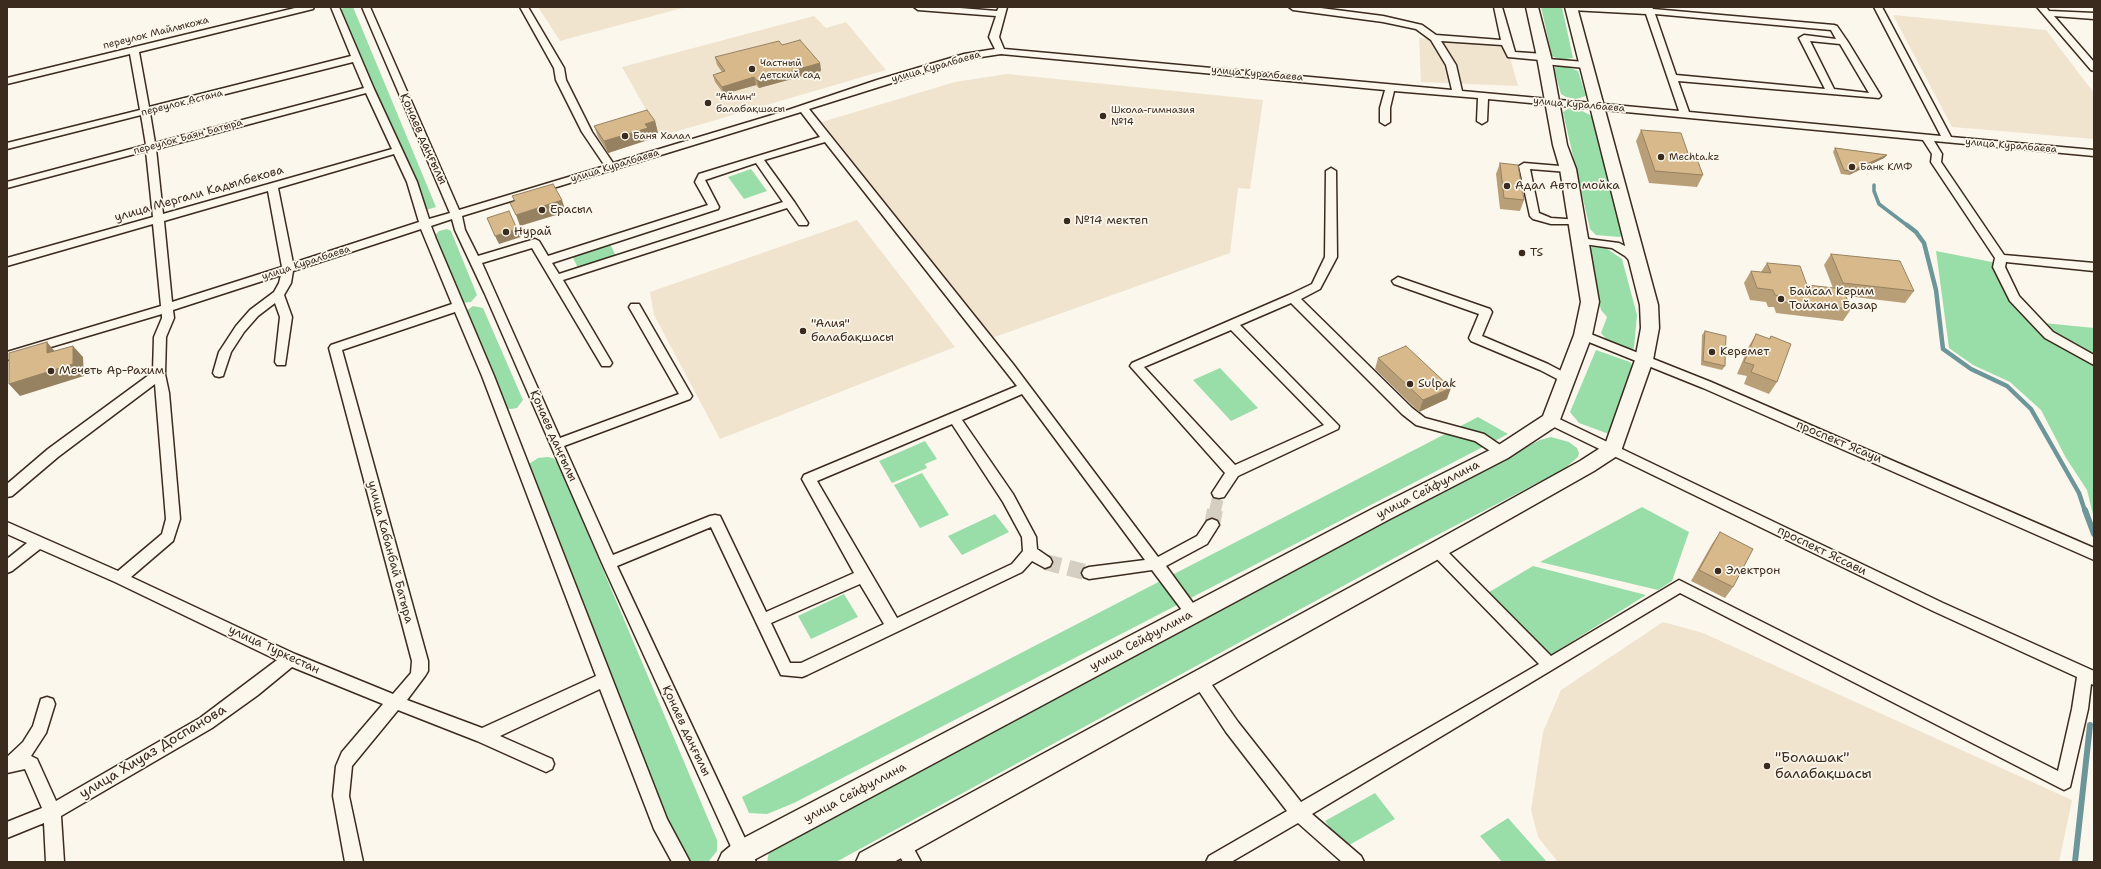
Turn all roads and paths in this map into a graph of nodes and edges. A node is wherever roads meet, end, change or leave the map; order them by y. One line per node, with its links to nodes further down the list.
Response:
1 (310, 7): 18 (street, переулок Майлыкожа)
2 (335, 7): 21 (street)
3 (366, 7): 53 (street, Қонаев даңғылы)
4 (524, 7): 47 (street)
5 (918, 7): 13 (street)
6 (1293, 7): 15 (street)
7 (1498, 7): 17 (street)
8 (1532, 7): 22 (main road)
9 (1571, 7): 11 (street); 23 (main road)
10 (1878, 7): 41 (street)
11 (1648, 9): 16 (street); 25 (street)
12 (2043, 10): 14 (street); 20 (street)
13 (1001, 11): 19 (street)
14 (2094, 16)
15 (1434, 38): 17 (street); 30 (street)
16 (1842, 42): 29 (street); 29 (street)
17 (1506, 43): 22 (street)
18 (134, 50): 26 (street, переулок Майлыкожа); 35 (street)
19 (1001, 51): 27 (street, улица Куралбаева); 34 (street, улица Куралбаева)
20 (2090, 57): 24 (street)
21 (356, 58): 28 (street); 35 (street, переулок Астана)
22 (1544, 59): 23 (street); 32 (main road)
23 (1585, 65): 33 (main road)
24 (2094, 68)
25 (1673, 78): 29 (street); 36 (street)
26 (7, 81)
27 (1390, 88): 30 (street, улица Куралбаева); 38 (street)
28 (370, 89): 43 (street, переулок Баян Батыра); 44 (street)
29 (1831, 92)
30 (1458, 94): 31 (street, улица Куралбаева)
31 (1483, 96): 32 (street, улица Куралбаева); 37 (street)
32 (1553, 102): 33 (street, улица Куралбаева); 48 (main road)
33 (1598, 107): 36 (street, улица Куралбаева); 63 (main road)
34 (803, 108): 39 (street); 47 (street, улица Куралбаева)
35 (143, 112): 42 (street, переулок Астана); 43 (street)
36 (1685, 115): 40 (street, улица Куралбаева)
37 (1482, 121)
38 (1385, 122)
39 (826, 138): 46 (street); 83 (street)
40 (1927, 138): 41 (street, улица Куралбаева); 59 (street)
41 (1948, 140): 45 (street, улица Куралбаева)
42 (7, 146)
43 (151, 147): 50 (street, переулок Баян Батыра); 54 (street)
44 (398, 150): 51 (street, улица Мергали Кадылбекова); 57 (street)
45 (2094, 153)
46 (758, 159): 52 (street); 61 (street)
47 (611, 167): 53 (street, улица Куралбаева)
48 (1568, 169): 55 (main road); 55 (street)
49 (1331, 171): 69 (street)
50 (7, 185)
51 (272, 186): 54 (street, улица Мергали Кадылбекова); 65 (street)
52 (790, 203): 56 (street); 66 (street)
53 (456, 214): 57 (street, улица Куралбаева); 60 (street, Қонаев даңғылы)
54 (159, 219): 62 (street, улица Мергали Кадылбекова); 72 (street)
55 (1576, 222): 58 (main road)
56 (803, 223)
57 (426, 224): 65 (street, улица Куралбаева); 70 (street)
58 (1580, 241): 63 (street); 74 (main road)
59 (2001, 258): 64 (street); 77 (street)
60 (475, 261): 61 (street); 86 (street, Қонаев даңғылы)
61 (545, 261): 66 (street)
62 (7, 262)
63 (1638, 262): 76 (main road)
64 (2094, 267)
65 (288, 269): 68 (street); 72 (street, улица Куралбаева)
66 (555, 279): 79 (street)
67 (1398, 281): 82 (street)
68 (278, 295): 78 (street); 80 (street)
69 (1293, 298): 73 (street); 88 (street)
70 (459, 306): 111 (street); 113 (street, улица Кабанбай Батыра)
71 (635, 307): 86 (street)
72 (167, 308): 75 (street, улица Куралбаева); 81 (street)
73 (1232, 324): 89 (street); 89 (street)
74 (1583, 335): 76 (street, проспект Ясауи); 82 (main road)
75 (7, 356)
76 (1644, 360): 87 (main road); 97 (street, проспект Ясауи)
77 (2094, 361)
78 (282, 362)
79 (606, 363)
80 (219, 373)
81 (159, 374): 90 (street); 104 (street)
82 (1567, 379): 85 (main road)
83 (1025, 388): 84 (street); 100 (street)
84 (954, 419): 96 (street); 103 (street)
85 (1551, 420): 87 (street, проспект Яссави); 88 (main road, улица Сейфуллина)
86 (557, 444): 99 (street, Қонаев даңғылы)
87 (1613, 449): 95 (main road); 110 (street, проспект Яссави)
88 (1501, 453): 105 (main road, улица Сейфуллина)
89 (1233, 472): 91 (street)
90 (7, 492)
91 (1219, 494)
92 (1212, 525): 100 (street)
93 (7, 528): 94 (street, улица Туркестан)
94 (39, 541): 101 (street); 104 (street, улица Туркестан)
95 (1437, 550): 109 (street); 112 (main road)
96 (1030, 552): 98 (street); 107 (street)
97 (2094, 554)
98 (1045, 562)
99 (609, 563): 106 (street); 122 (street, Қонаев даңғылы)
100 (1157, 564): 102 (street); 105 (street)
101 (7, 567)
102 (1089, 573)
103 (863, 576): 106 (street); 107 (street)
104 (120, 578): 108 (street, улица Туркестан)
105 (1193, 614): 122 (main road, улица Сейфуллина)
106 (763, 620): 107 (street)
107 (894, 627)
108 (290, 659): 113 (street, улица Туркестан); 118 (street, улица Хиуаз Доспанова)
109 (1550, 665): 110 (street); 119 (street)
110 (2089, 675)
111 (605, 679): 115 (street); 125 (street)
112 (1200, 680): 119 (street); 121 (main road)
113 (395, 702): 115 (street, улица Туркестан); 124 (street, улица Кабанбай Батыра)
114 (47, 704): 116 (street)
115 (484, 736): 117 (street, улица Туркестан)
116 (11, 763): 118 (street)
117 (546, 764)
118 (52, 812): 120 (street, улица Хиуаз Доспанова); 123 (street)
119 (1299, 813): 127 (street); 128 (street)
120 (7, 830)
121 (907, 853): 126 (main road)
122 (740, 859)
123 (55, 862)
124 (354, 862)
125 (681, 862)
126 (869, 862)
127 (1215, 862)
128 (1355, 862)

